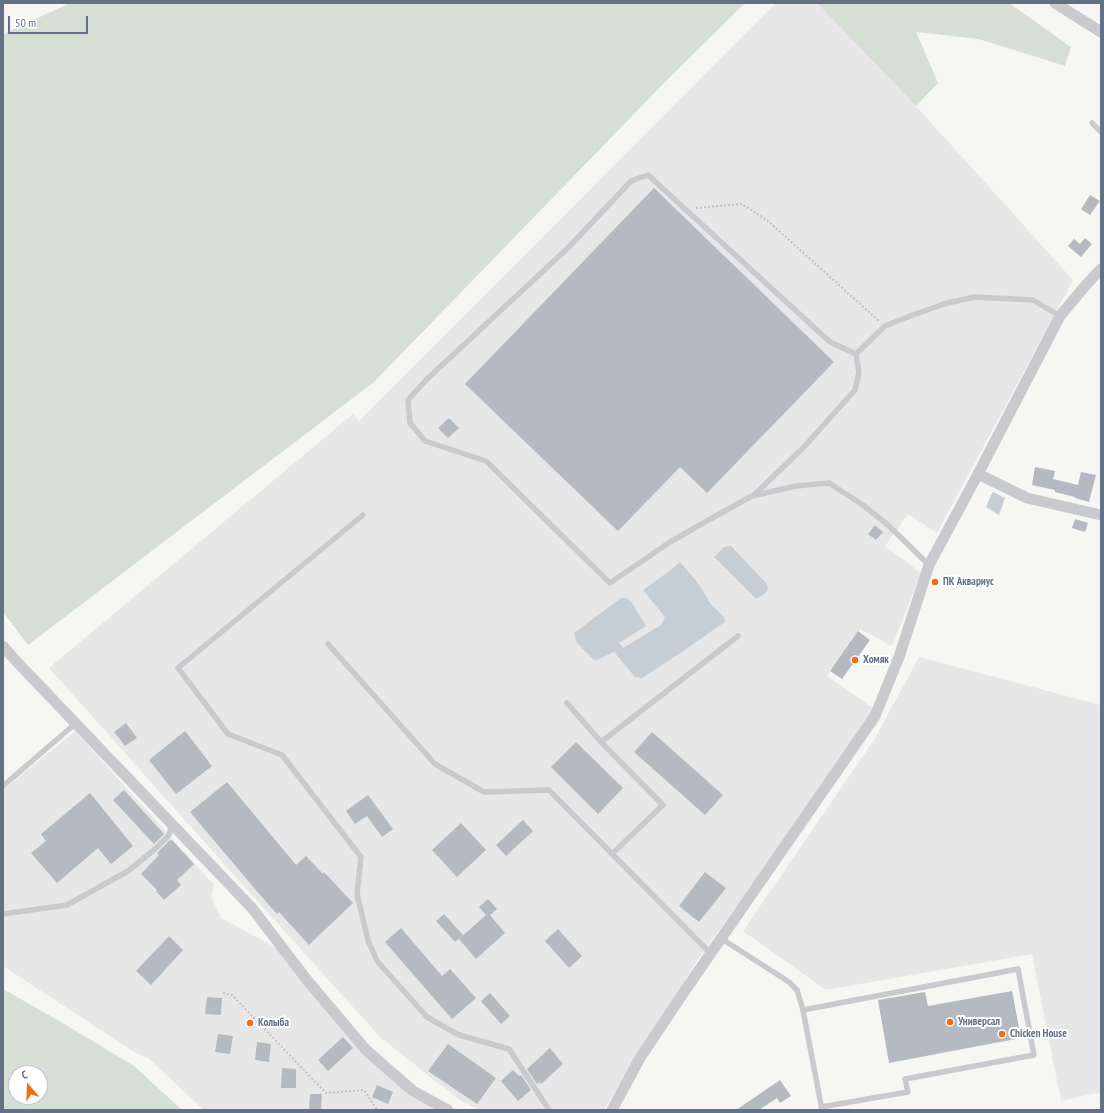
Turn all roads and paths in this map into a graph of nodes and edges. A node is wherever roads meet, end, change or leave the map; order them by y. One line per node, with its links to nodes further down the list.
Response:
1 (1055, 3): 2 (street)
2 (1101, 32)
3 (1092, 123): 4 (lane)
4 (1101, 132)
5 (685, 210): 8 (path); 9 (lane); 11 (lane)
6 (1101, 269): 7 (street)
7 (1060, 316): 8 (lane); 10 (street)
8 (885, 326): 9 (lane)
9 (856, 354): 11 (lane)
10 (978, 474): 13 (street); 14 (street)
11 (752, 496): 14 (lane)
12 (363, 515): 32 (lane)
13 (1101, 515)
14 (929, 565): 25 (street)
15 (738, 636): 20 (lane)
16 (328, 644): 23 (lane)
17 (3, 646): 19 (street)
18 (566, 703): 20 (lane)
19 (76, 723): 21 (lane); 22 (street)
20 (601, 742): 23 (lane)
21 (3, 786)
22 (172, 823): 24 (lane); 31 (street)
23 (612, 854): 26 (lane)
24 (3, 914)
25 (722, 939): 26 (street); 28 (lane)
26 (711, 954): 33 (street)
27 (223, 993): 30 (path)
28 (803, 1010): 29 (lane); 29 (lane)
29 (821, 1109)
30 (376, 1110)
31 (448, 1110)
32 (549, 1110)
33 (612, 1110)

